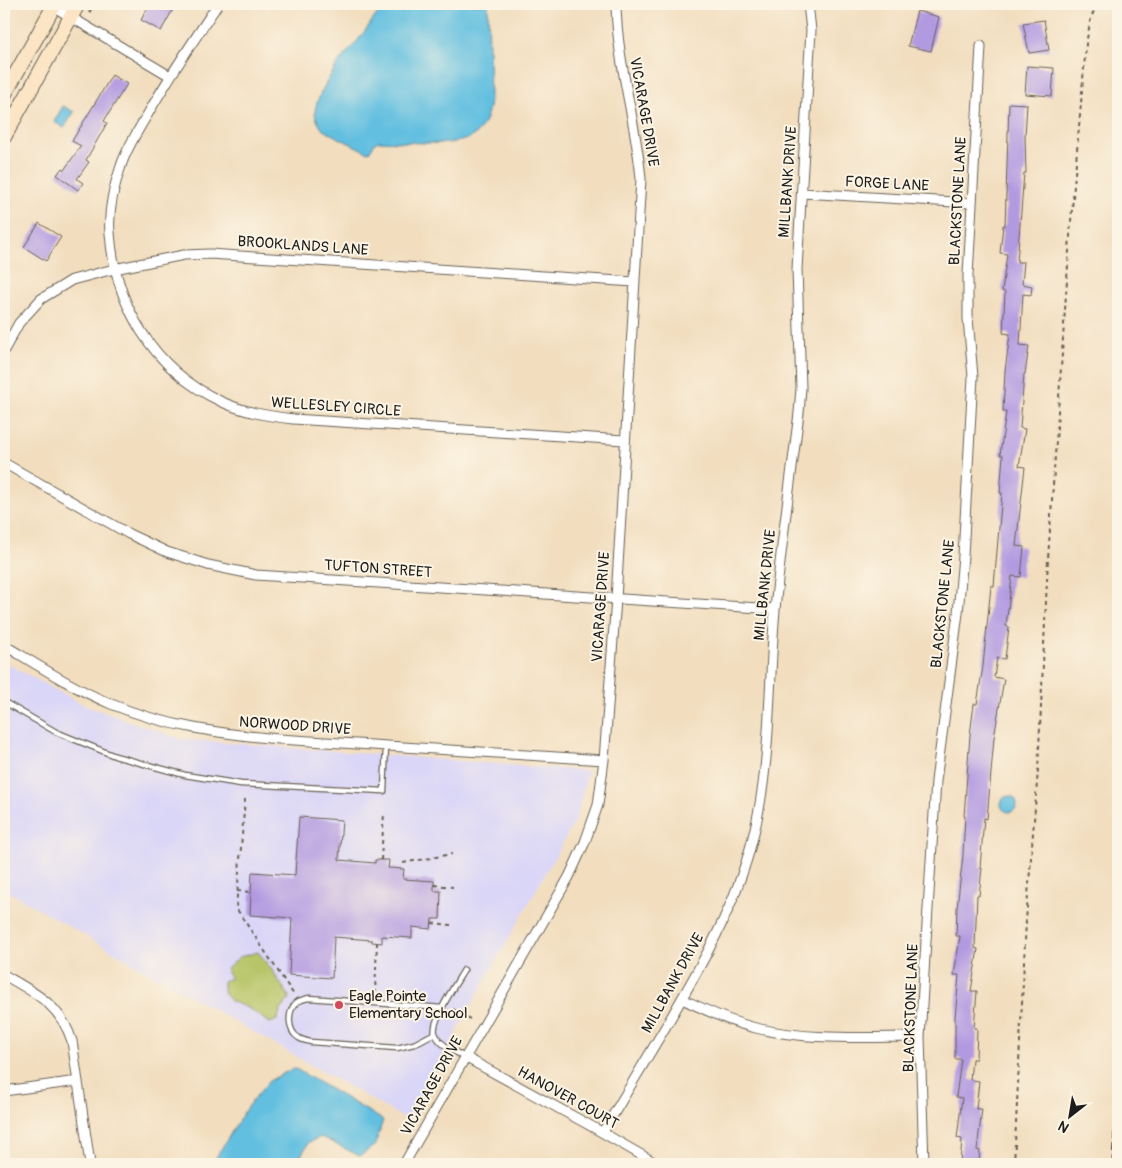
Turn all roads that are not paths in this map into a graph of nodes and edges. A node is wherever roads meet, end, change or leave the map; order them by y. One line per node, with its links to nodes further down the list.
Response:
1 (218, 4): 8 (street, WELLESLEY CIRCLE)
2 (616, 4): 14 (street, VICARAGE DRIVE)
3 (808, 4): 11 (street, MILLBANK DRIVE)
4 (53, 5): 6 (street); 9 (street)
5 (83, 8): 6 (street)
6 (71, 16): 8 (street); 10 (street)
7 (981, 46): 12 (street, BLACKSTONE LANE)
8 (170, 76): 13 (street, WELLESLEY CIRCLE)
9 (4, 95)
10 (4, 137)
11 (802, 193): 12 (street, FORGE LANE); 19 (street, MILLBANK DRIVE)
12 (971, 203): 29 (street, BLACKSTONE LANE)
13 (114, 269): 14 (street, BROOKLANDS LANE); 15 (street, BROOKLANDS LANE); 16 (street, WELLESLEY CIRCLE)
14 (634, 282): 16 (street, VICARAGE DRIVE)
15 (4, 350)
16 (624, 440): 18 (street, VICARAGE DRIVE)
17 (4, 463): 18 (street, TUFTON STREET)
18 (616, 599): 19 (street, TUFTON STREET); 23 (street, VICARAGE DRIVE)
19 (775, 609): 26 (street, MILLBANK DRIVE)
20 (4, 645): 22 (street, NORWOOD DRIVE)
21 (4, 702): 22 (lane)
22 (386, 746): 23 (street, NORWOOD DRIVE)
23 (604, 760): 30 (street, VICARAGE DRIVE)
24 (464, 970): 27 (lane)
25 (4, 975): 31 (street)
26 (682, 998): 29 (street); 33 (street, MILLBANK DRIVE)
27 (442, 1008): 28 (lane); 28 (lane)
28 (435, 1033): 30 (lane)
29 (920, 1037): 37 (street, BLACKSTONE LANE)
30 (465, 1057): 33 (street, HANOVER COURT); 35 (street, VICARAGE DRIVE)
31 (78, 1081): 32 (street); 34 (street)
32 (4, 1091)
33 (603, 1132): 36 (street, HANOVER COURT)
34 (90, 1164)
35 (404, 1164)
36 (657, 1164)
37 (924, 1164)

